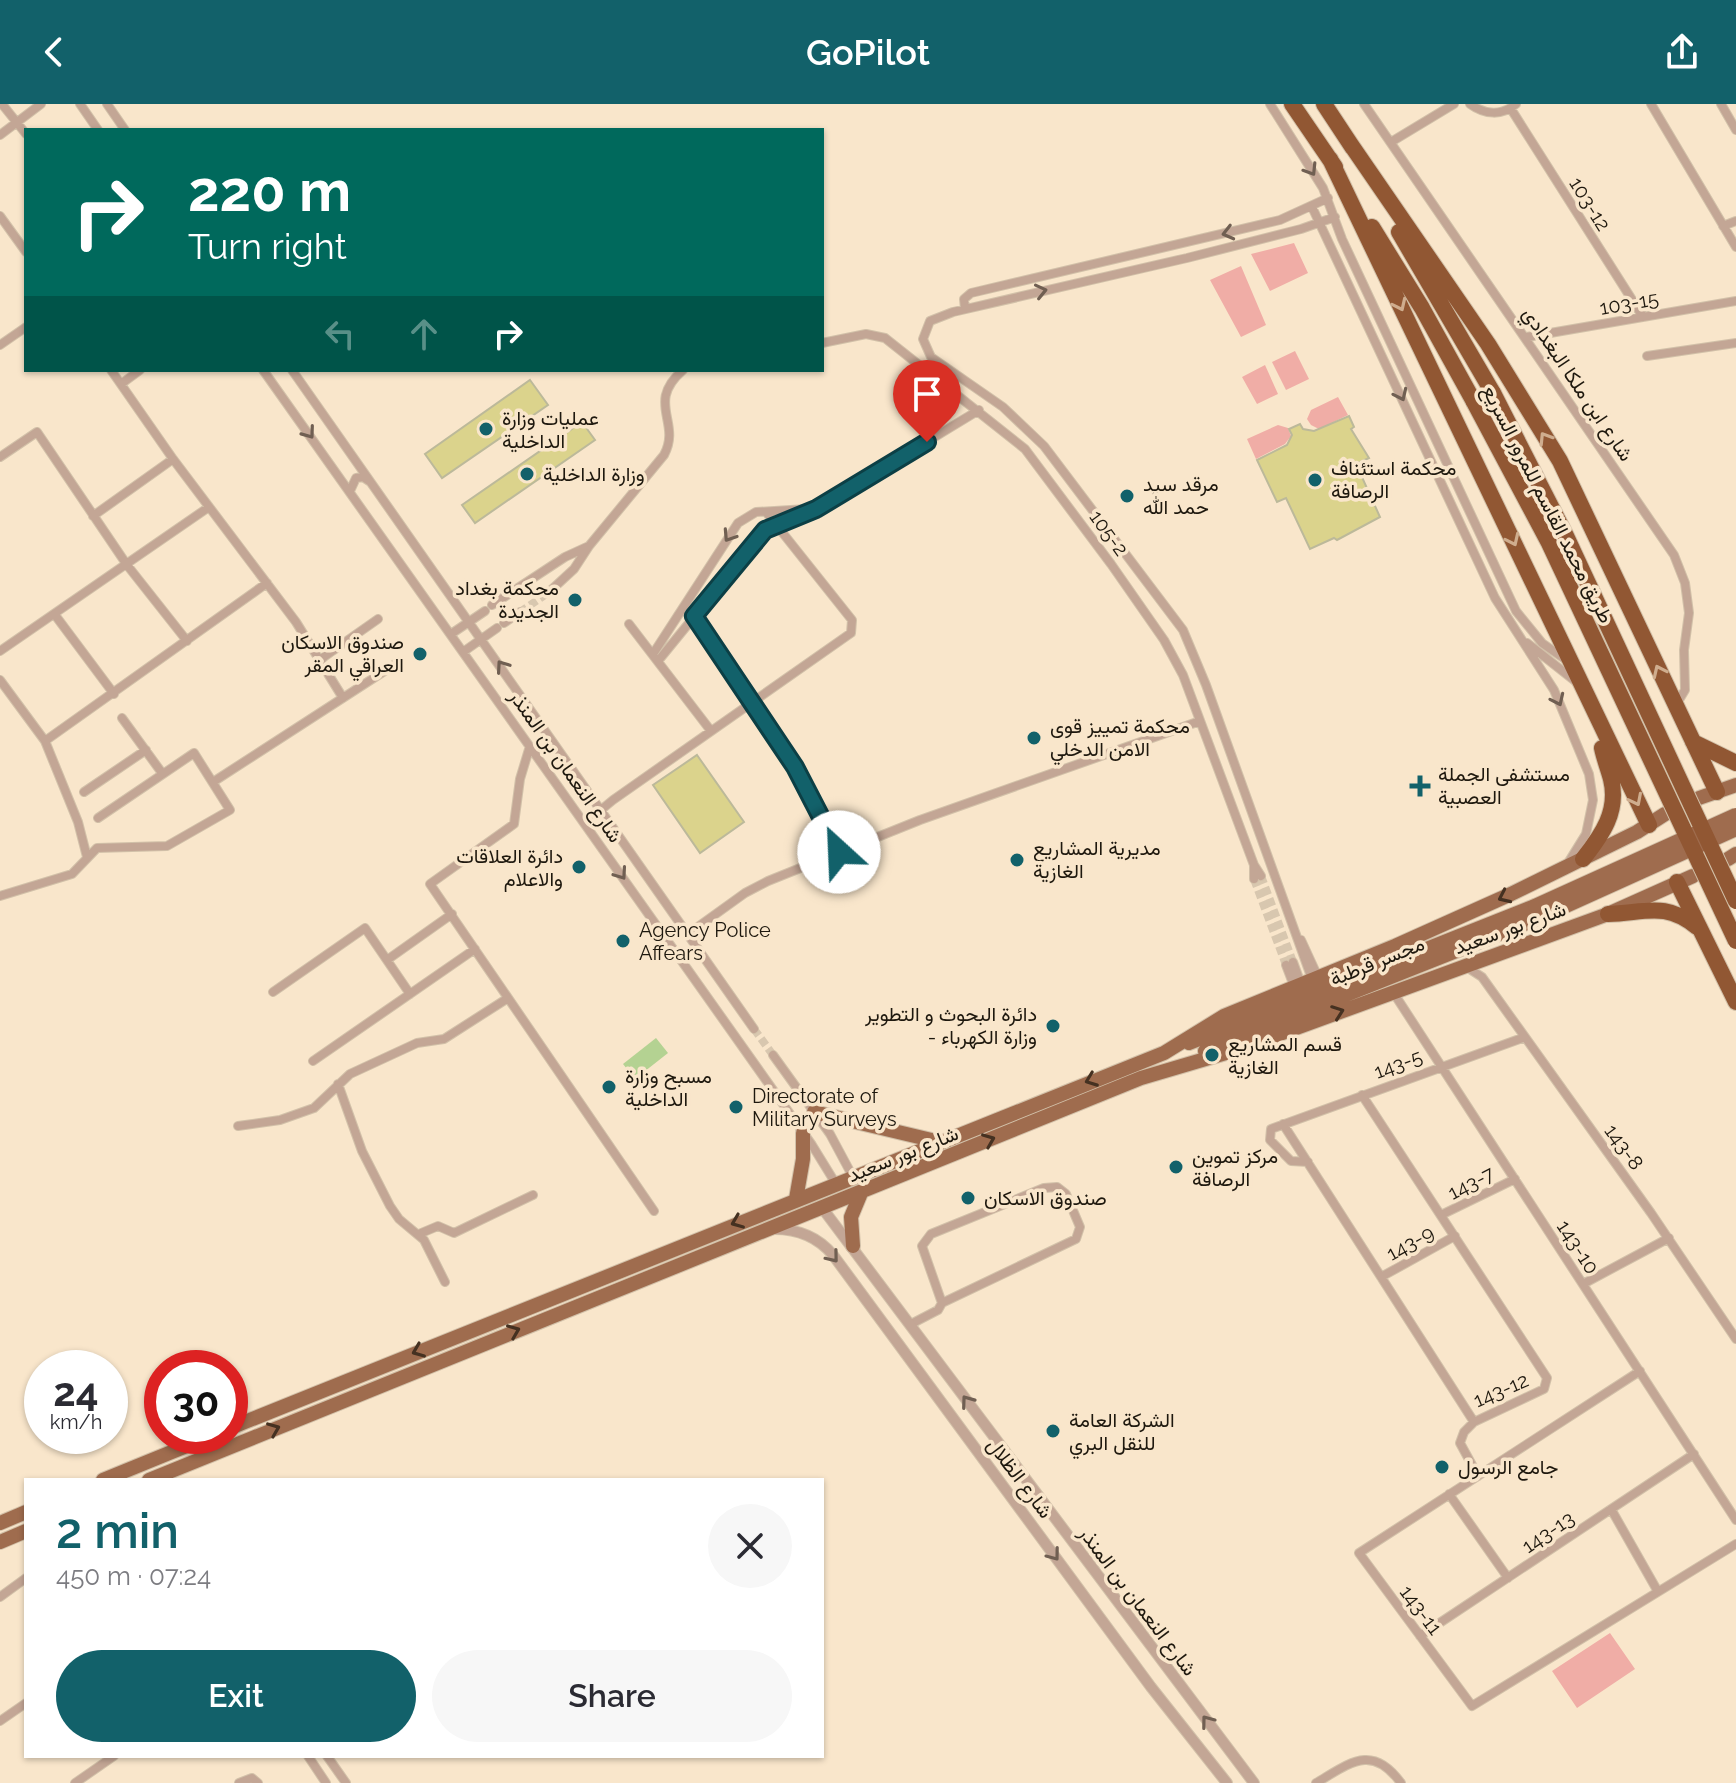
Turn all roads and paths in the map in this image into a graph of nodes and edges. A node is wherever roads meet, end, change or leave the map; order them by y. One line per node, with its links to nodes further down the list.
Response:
1 (2, 104): 14 (street)
2 (41, 104): 14 (street)
3 (80, 104): 15 (street)
4 (107, 104): 16 (street)
5 (1270, 104): 23 (street, one-way to 23)
6 (1292, 104): 22 (highway, طريق محمد القاسم للمرور السريع)
7 (1324, 104): 20 (highway, طريق محمد القاسم للمرور السريع)
8 (1364, 104): 21 (street, شارع ابن ملكا البغدادي)
9 (1454, 104): 21 (street)
10 (1470, 104): 13 (street)
11 (1651, 104): 30 (street)
12 (1721, 104): 17 (street)
13 (1514, 106): 38 (street, 103-12)
14 (17, 122): 18 (street); 19 (street)
15 (97, 128)
16 (124, 128)
17 (1736, 130)
18 (24, 131)
19 (0, 135)
20 (1347, 139): 88 (highway, one-way to 20); 119 (highway, طريق محمد القاسم للمرور السريع, bridge)
21 (1391, 142): 40 (street, شارع ابن ملكا البغدادي)
22 (1330, 159): 82 (highway, one-way to 82); 127 (highway, طريق محمد القاسم للمرور السريع, bridge)
23 (1328, 198): 24 (street); 27 (street)
24 (1312, 207): 25 (street); 29 (street)
25 (1295, 215): 31 (street); 34 (street, one-way to 34)
26 (0, 216): 33 (street)
27 (1335, 217): 29 (street); 82 (street)
28 (1736, 221): 30 (street)
29 (1320, 223): 31 (street); 73 (street, one-way to 73)
30 (1723, 226): 32 (street)
31 (1301, 229): 35 (street)
32 (1736, 247)
33 (24, 249)
34 (1122, 258): 35 (street); 37 (street)
35 (1125, 271): 37 (street, one-way to 35)
36 (1736, 301): 38 (street, 103-15)
37 (965, 309): 134 (street)
38 (1643, 317): 40 (street, 103-15)
39 (24, 328): 43 (street)
40 (1527, 337): 88 (street, شارع ابن ملكا البغدادي)
41 (824, 343): 51 (street, 105-2)
42 (1736, 343): 44 (street)
43 (0, 345)
44 (1647, 356)
45 (112, 372): 50 (street)
46 (137, 372): 50 (street)
47 (264, 372): 55 (street, شارع النعمان بن المنذر, one-way to 55)
48 (293, 372): 54 (street, شارع النعمان بن المنذر)
49 (681, 372): 61 (street)
50 (121, 384): 53 (street)
51 (979, 410): 56 (street); 90 (street, 105-2)
52 (0, 457): 59 (street)
53 (173, 459): 57 (street); 59 (street)
54 (370, 481): 55 (street); 71 (street, شارع النعمان بن المنذر)
55 (350, 491): 74 (street, شارع النعمان بن المنذر)
56 (823, 504): 58 (street); 60 (street)
57 (209, 507): 63 (street); 65 (street)
58 (766, 512): 60 (street); 79 (street, one-way to 79)
59 (93, 516): 63 (street)
60 (776, 524): 69 (street); 87 (street)
61 (589, 546): 62 (street); 64 (street)
62 (558, 562): 64 (street); 71 (street)
63 (127, 565): 68 (street); 76 (street)
64 (568, 577): 66 (street)
65 (267, 583): 76 (street); 80 (street)
66 (548, 593)
67 (520, 612): 75 (street)
68 (55, 615): 77 (street); 85 (street)
69 (694, 616): 79 (street); 87 (street)
70 (378, 619): 80 (street)
71 (470, 621): 74 (street); 75 (street, شارع النعمان بن المنذر)
72 (629, 624): 79 (street)
73 (1515, 632): 84 (street); 114 (street, one-way to 114)
74 (451, 634): 78 (street, شارع النعمان بن المنذر)
75 (482, 638): 78 (street); 104 (street, شارع النعمان بن المنذر, one-way to 75)
76 (187, 641): 85 (street)
77 (0, 651)
78 (463, 652): 95 (street, شارع النعمان بن المنذر)
79 (656, 657): 92 (street)
80 (321, 659): 86 (street)
81 (400, 661): 86 (street)
82 (1571, 663): 84 (highway)
83 (0, 680): 93 (street)
84 (1581, 685): 91 (highway)
85 (114, 694): 93 (street)
86 (343, 698): 99 (street)
87 (752, 703): 92 (street); 110 (street)
88 (1675, 705): 94 (highway)
89 (122, 718): 96 (street)
90 (1200, 721): 110 (street); 116 (street, 105-2)
91 (1602, 730): 109 (highway, one-way to 109); 112 (highway)
92 (711, 731): 104 (street)
93 (45, 741): 111 (street)
94 (1693, 742): 97 (highway); 103 (highway)
95 (530, 746): 107 (street, شارع النعمان بن المنذر); 122 (street)
96 (146, 750): 98 (street); 101 (street)
97 (1736, 763)
98 (162, 773): 99 (street); 106 (street)
99 (213, 782): 111 (street)
100 (1736, 785): 103 (main road)
101 (84, 792)
102 (1699, 798): 103 (main road)
103 (1727, 805): 121 (main road, مجسر قرطبة, bridge)
104 (601, 810): 107 (street); 126 (street, شارع النعمان بن المنذر)
105 (1665, 814): 109 (main road, شارع بور سعيد)
106 (98, 818)
107 (585, 823): 141 (street, شارع النعمان بن المنذر, one-way to 141)
108 (1736, 829): 121 (main road, مجسر قرطبة, bridge)
109 (1651, 832): 112 (main road, شارع بور سعيد)
110 (839, 852): 126 (street)
111 (87, 857): 118 (street)
112 (1583, 859): 114 (main road, شارع بور سعيد)
113 (1665, 864): 117 (main road)
114 (1566, 875): 134 (main road, شارع بور سعيد, one-way to 134)
115 (1693, 876): 117 (main road, شارع بور سعيد)
116 (1258, 877)
117 (1677, 882): 123 (main road, شارع بور سعيد); 125 (highway)
118 (0, 896)
119 (1736, 901)
120 (1584, 903): 124 (main road)
121 (1537, 912): 144 (main road, مجسر قرطبة); 148 (main road, مجسر قرطبة)
122 (452, 914): 128 (street); 130 (street)
123 (1608, 914): 124 (main road, شارع بور سعيد); 125 (highway)
124 (1577, 925): 129 (main road, شارع بور سعيد)
125 (1703, 932): 140 (highway)
126 (688, 934): 139 (street, شارع النعمان بن المنذر)
127 (1736, 941)
128 (475, 949): 137 (street); 138 (street)
129 (1485, 959): 132 (main road, شارع بور سعيد); 133 (street)
130 (387, 960): 135 (street); 137 (street)
131 (1290, 964): 134 (street)
132 (1465, 966): 133 (street, 143-8); 136 (main road, شارع بور سعيد)
133 (1482, 977): 143 (street, 143-8)
134 (1306, 982): 144 (main road, شارع بور سعيد)
135 (273, 992)
136 (1393, 992): 147 (street, 143-10); 148 (main road, شارع بور سعيد, one-way to 136)
137 (410, 994): 146 (street)
138 (508, 998): 149 (street); 164 (street)
139 (733, 999): 141 (street); 142 (street, شارع النعمان بن المنذر)
140 (1736, 1002)
141 (717, 1010): 154 (street, شارع النعمان بن المنذر)
142 (754, 1029)
143 (1525, 1037): 147 (street, 143-5); 169 (street, 143-8)
144 (1164, 1053): 155 (main road, شارع بور سعيد, one-way to 155)
145 (773, 1055): 151 (street)
146 (313, 1061)
147 (1441, 1066): 150 (street, 143-5); 158 (street, 143-10)
148 (1164, 1069): 160 (main road, شارع بور سعيد, one-way to 148)
149 (338, 1084): 153 (street); 167 (street)
150 (1362, 1095): 152 (street, 143-5); 165 (street, 143-12)
151 (814, 1112): 155 (main road); 157 (street)
152 (1283, 1124): 156 (street, 143-12); 156 (street)
153 (238, 1126)
154 (803, 1133): 159 (street, شارع النعمان بن المنذر); 162 (main road)
155 (941, 1142): 157 (main road, شارع بور سعيد)
156 (1308, 1162): 171 (street, 143-12)
157 (853, 1177): 159 (main road, شارع بور سعيد)
158 (1515, 1179): 165 (street, 143-7); 173 (street, 143-10)
159 (836, 1184): 162 (main road, شارع بور سعيد)
160 (861, 1193): 163 (main road, شارع بور سعيد); 170 (main road)
161 (533, 1195): 167 (street)
162 (796, 1199): 179 (main road, شارع بور سعيد, one-way to 179)
163 (823, 1209): 166 (main road, شارع بور سعيد); 170 (street, شارع النعمان بن المنذر)
164 (654, 1211)
165 (1441, 1215): 168 (street, 143-12)
166 (764, 1231): 177 (street, شارع الظلال, one-way to 177); 185 (main road, شارع بور سعيد, one-way to 166)
167 (419, 1234): 172 (street)
168 (1455, 1236): 171 (street, 143-9); 180 (street, 143-12)
169 (1669, 1238): 173 (street); 176 (street, 143-8)
170 (853, 1246): 175 (street, شارع النعمان بن المنذر)
171 (1381, 1277): 180 (street, 143-12)
172 (445, 1282)
173 (1583, 1284): 178 (street, 143-10)
174 (942, 1303): 174 (street); 175 (street)
175 (914, 1329): 177 (street); 187 (street, شارع النعمان بن المنذر, one-way to 175)
176 (1736, 1339)
177 (900, 1347): 190 (street, شارع الظلال)
178 (1640, 1371): 182 (street, 143-10); 183 (street, 143-11)
179 (248, 1421)
180 (1474, 1422): 183 (street)
181 (167, 1454): 184 (main road)
182 (1694, 1454): 188 (street, 143-13); 191 (street, 143-10)
183 (1478, 1476): 186 (street, 143-11)
184 (108, 1478)
185 (156, 1478)
186 (1449, 1494): 197 (street); 202 (street, 143-11)
187 (1043, 1505): 190 (street); 196 (street, شارع النعمان بن المنذر)
188 (1611, 1509): 197 (street, 143-13); 200 (street)
189 (24, 1513): 192 (main road)
190 (1027, 1518): 199 (street, شارع الظلال, one-way to 199)
191 (1736, 1520)
192 (0, 1523)
193 (24, 1532): 194 (main road)
194 (0, 1542)
195 (1736, 1544): 200 (street, 143-11)
196 (1092, 1569): 199 (street); 214 (street, شارع النعمان بن المنذر, one-way to 196)
197 (1508, 1578): 202 (street, 143-13)
198 (24, 1579): 201 (street)
199 (1074, 1582): 213 (street, شارع الظلال)
200 (1657, 1590): 202 (street, 143-11)
201 (0, 1597)
202 (1420, 1636)
203 (24, 1704): 204 (street)
204 (0, 1721)
205 (111, 1758): 208 (street)
206 (309, 1758): 211 (street)
207 (331, 1758): 212 (street)
208 (75, 1783)
209 (239, 1783): 210 (street)
210 (258, 1783)
211 (326, 1783)
212 (346, 1783)
213 (1227, 1783)
214 (1254, 1783)
215 (1316, 1783): 216 (street)
216 (1401, 1783)

